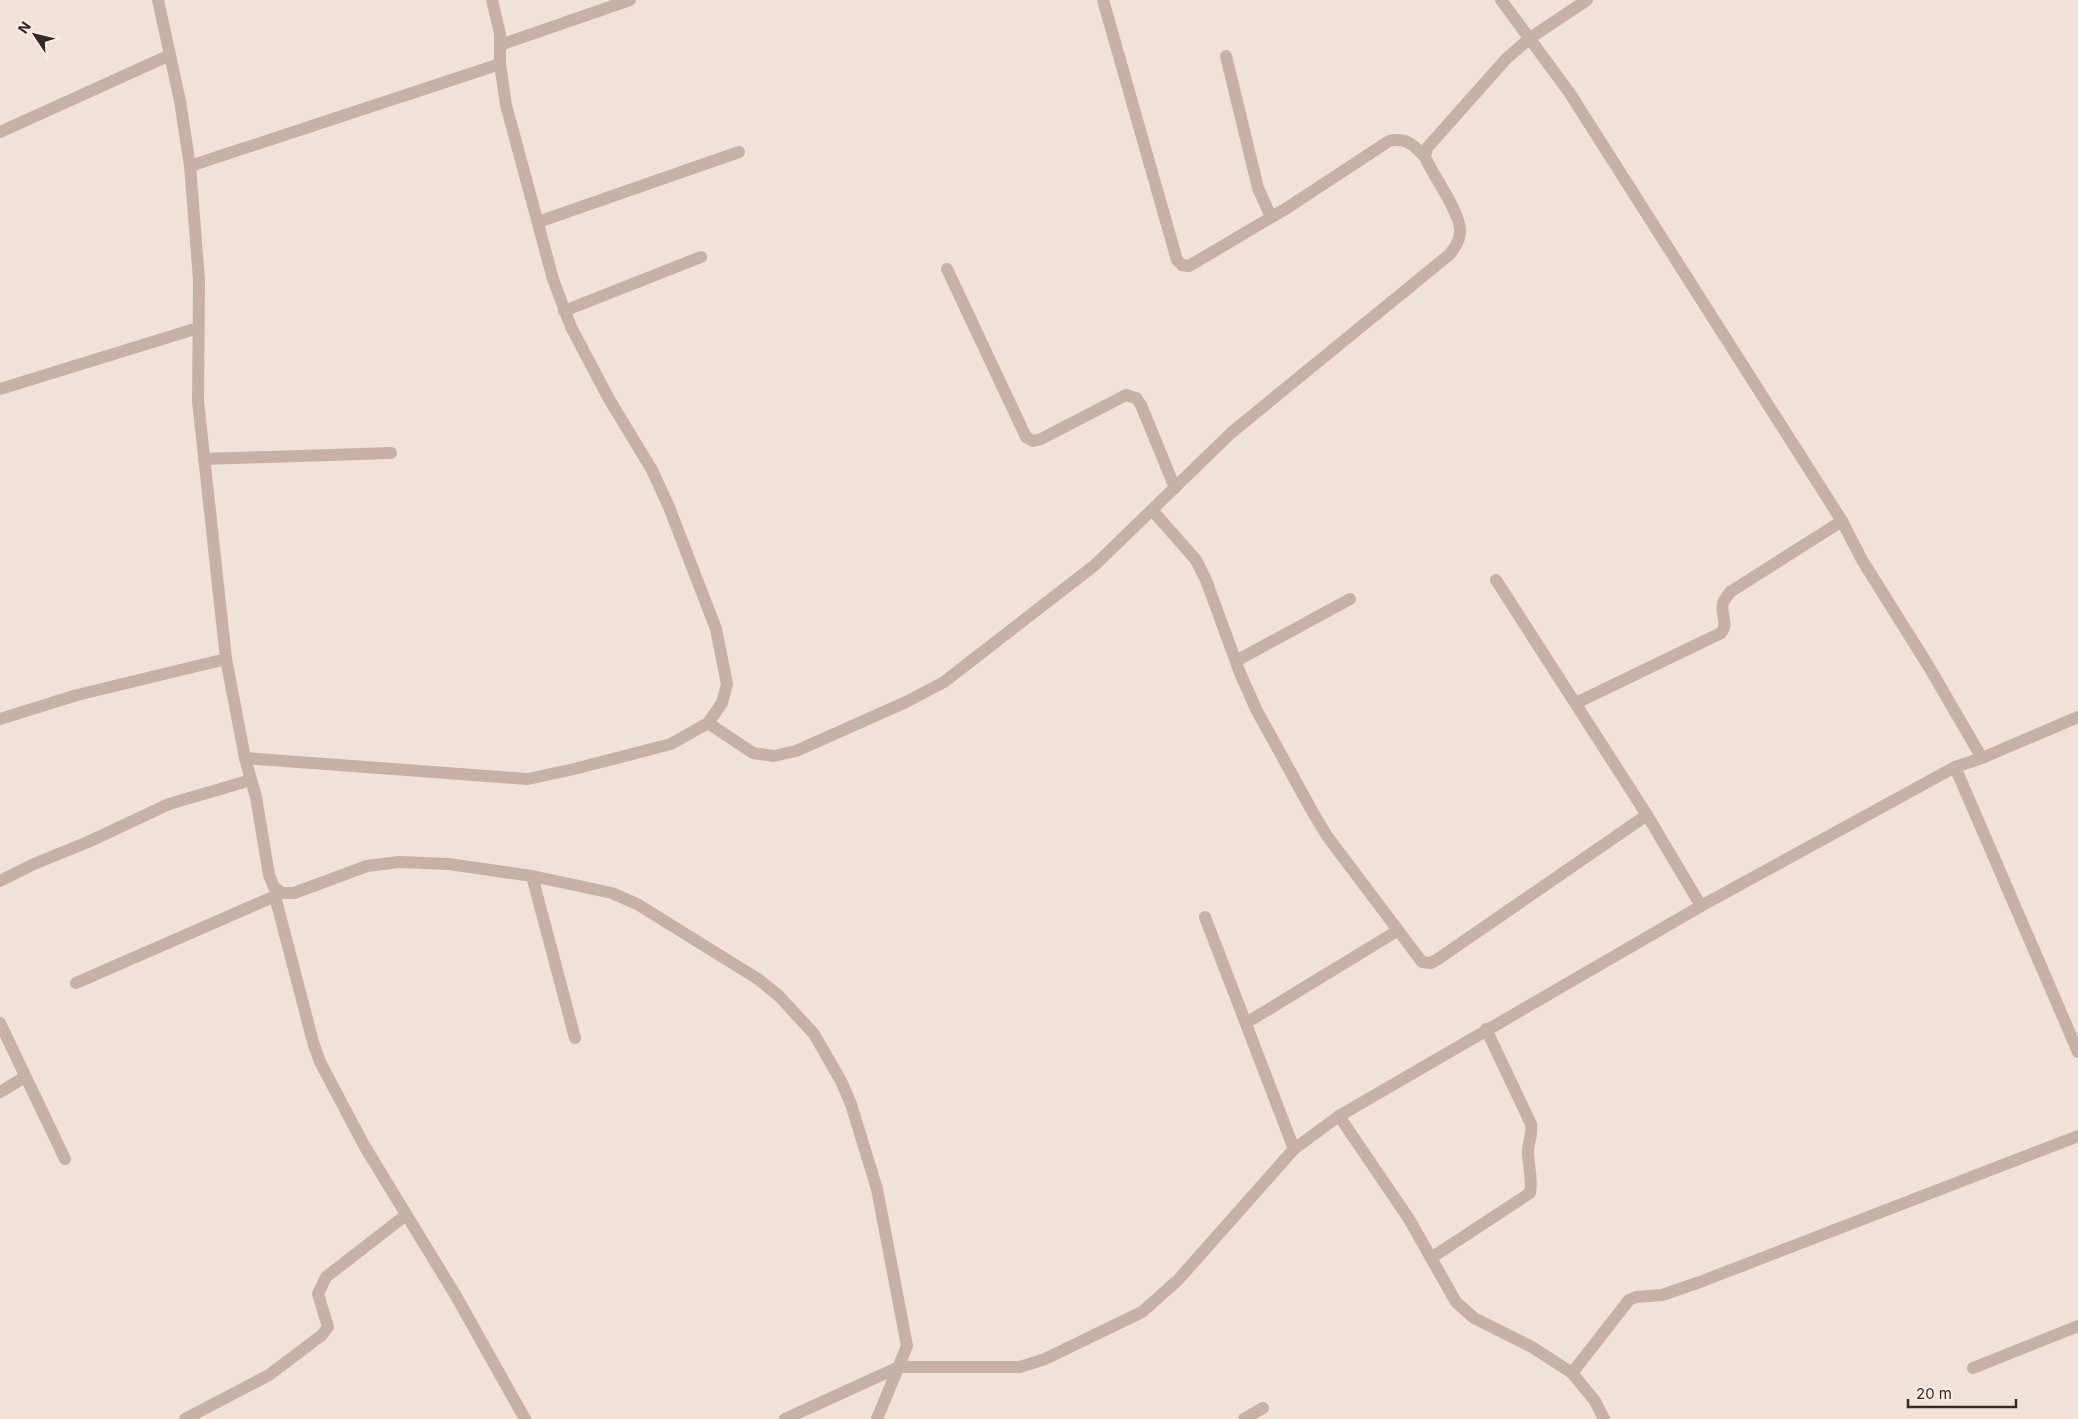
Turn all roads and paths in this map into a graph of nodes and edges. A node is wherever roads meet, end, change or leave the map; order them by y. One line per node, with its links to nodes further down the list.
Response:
1 (158, 0): 9 (street)
2 (492, 0): 8 (street)
3 (630, 0): 8 (street)
4 (1103, 0): 16 (street)
5 (1501, 0): 7 (street)
6 (1586, 0): 7 (street)
7 (1530, 38): 14 (street); 27 (street)
8 (500, 45): 11 (street)
9 (170, 55): 12 (street); 15 (street)
10 (1226, 56): 16 (street)
11 (500, 64): 15 (street); 17 (street)
12 (0, 132)
13 (739, 152): 17 (street)
14 (1425, 157): 16 (street); 25 (street)
15 (190, 166): 21 (street)
16 (1271, 217)
17 (538, 222): 20 (street)
18 (701, 257): 20 (street)
19 (947, 269): 25 (street)
20 (564, 311): 35 (street)
21 (198, 328): 22 (street); 24 (street)
22 (0, 389)
23 (391, 453): 24 (street)
24 (204, 459): 30 (street)
25 (1175, 488): 26 (street)
26 (1152, 510): 31 (street); 35 (street)
27 (1842, 521): 32 (street); 37 (street)
28 (1496, 580): 32 (street)
29 (1350, 599): 31 (street)
30 (226, 659): 34 (street); 36 (street)
31 (1236, 662): 46 (street)
32 (1576, 702): 40 (street)
33 (2078, 717): 37 (street)
34 (0, 719)
35 (708, 723): 36 (street)
36 (244, 758): 39 (street)
37 (1982, 758): 38 (street)
38 (1955, 767): 44 (street); 52 (street)
39 (251, 780): 42 (street); 43 (street)
40 (1647, 815): 44 (street); 46 (street)
41 (532, 876): 43 (street); 51 (street); 62 (street)
42 (0, 882)
43 (279, 894): 47 (street); 59 (street)
44 (1701, 906): 50 (street)
45 (1205, 917): 49 (street)
46 (1397, 931): 49 (street)
47 (76, 983)
48 (0, 1023): 53 (street)
49 (1246, 1023): 57 (street)
50 (1486, 1029): 55 (street); 60 (street)
51 (575, 1038)
52 (2078, 1052)
53 (26, 1077): 54 (street); 58 (street)
54 (0, 1092)
55 (1339, 1116): 57 (street); 60 (street)
56 (2078, 1136): 64 (street)
57 (1294, 1149): 62 (street)
58 (65, 1159)
59 (406, 1215): 66 (street); 67 (street)
60 (1431, 1258): 64 (street)
61 (2078, 1326): 63 (street)
62 (899, 1367): 68 (street); 69 (street)
63 (1973, 1368)
64 (1572, 1373): 71 (street)
65 (1263, 1408): 70 (street)
66 (185, 1419)
67 (525, 1419)
68 (785, 1419)
69 (877, 1419)
70 (1244, 1419)
71 (1604, 1419)

